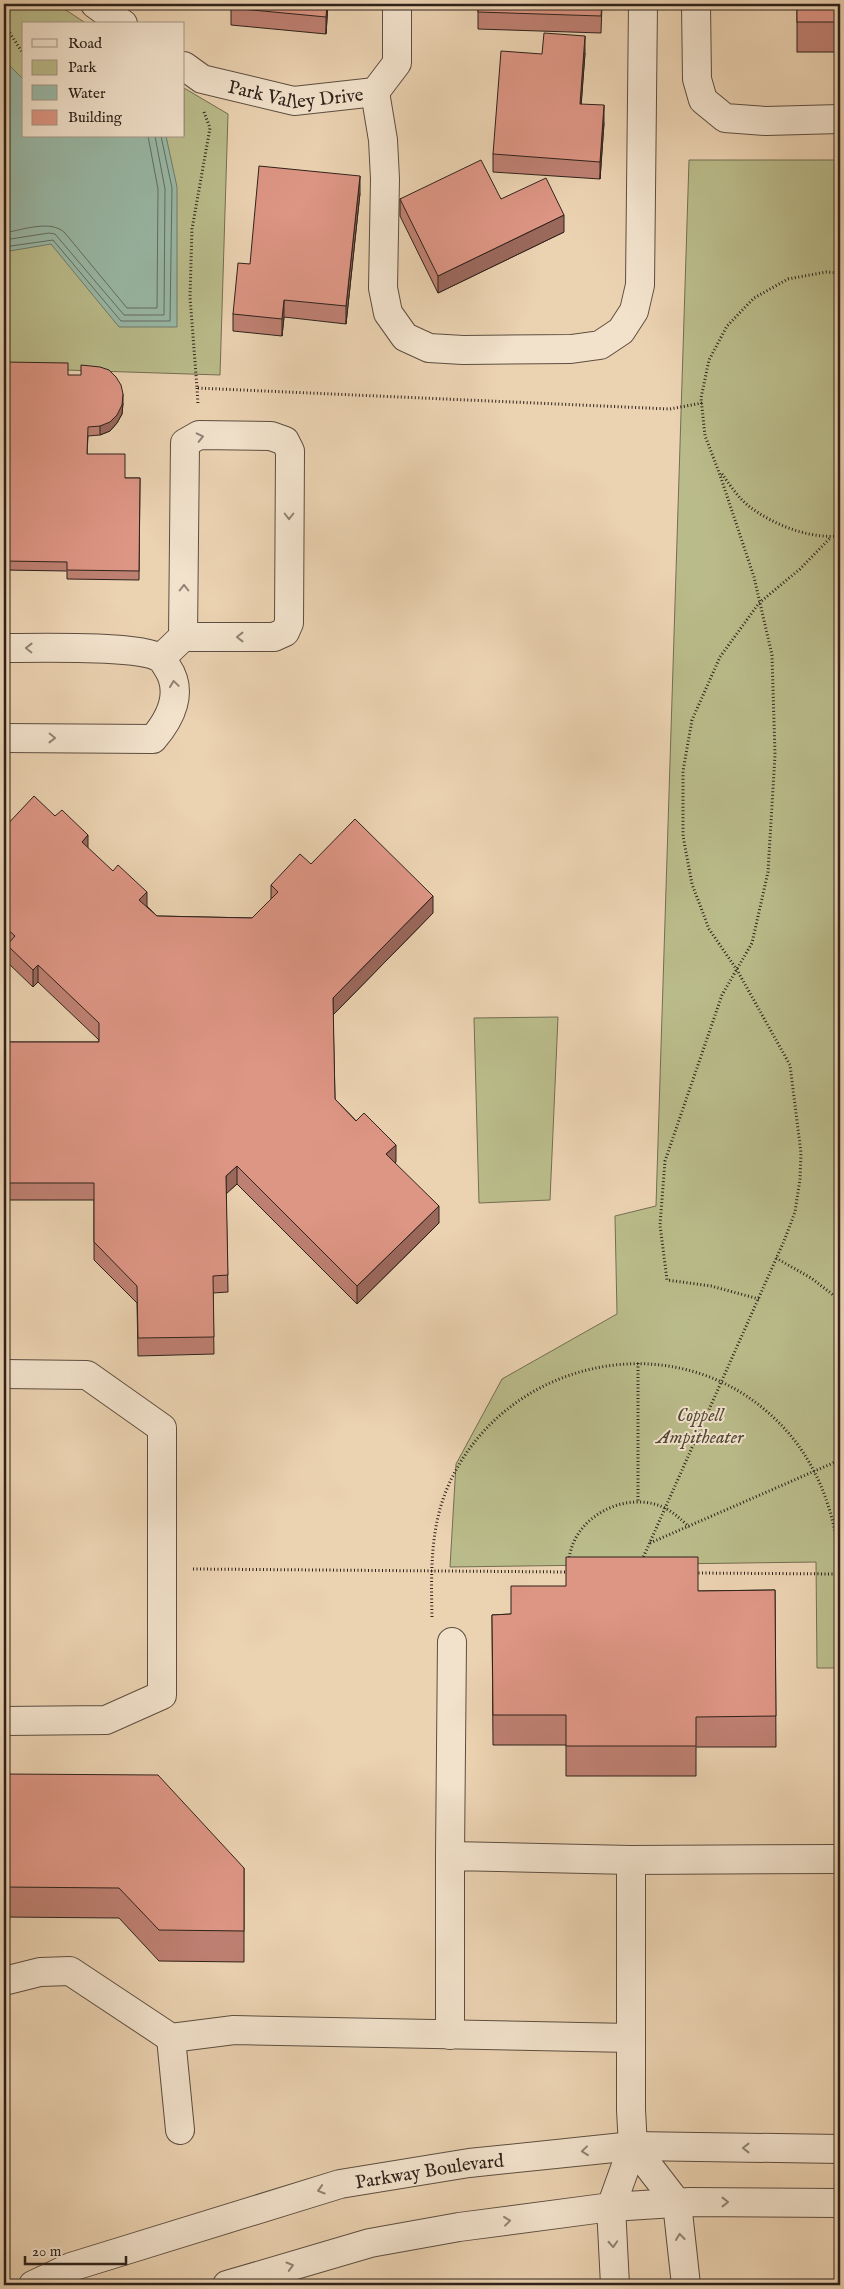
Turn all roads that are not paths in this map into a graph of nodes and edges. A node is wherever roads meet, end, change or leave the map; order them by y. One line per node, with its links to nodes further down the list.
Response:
1 (95, 4): 5 (street)
2 (398, 4): 7 (street, Park Valley Drive)
3 (643, 4): 7 (street)
4 (696, 4): 8 (street)
5 (126, 17)
6 (185, 67): 7 (street, Park Valley Drive)
7 (375, 92)
8 (840, 119)
9 (183, 637): 9 (street, one-way to 9); 11 (street)
10 (4, 648): 11 (street, one-way to 10)
11 (161, 658): 12 (street, one-way to 11)
12 (4, 738)
13 (4, 1374): 15 (street)
14 (452, 1642): 16 (street)
15 (4, 1721)
16 (450, 1856): 18 (street); 20 (street)
17 (840, 1859): 18 (street)
18 (631, 1860): 22 (street)
19 (4, 1981): 21 (street)
20 (450, 2035): 21 (street); 22 (street)
21 (171, 2038): 23 (street)
22 (631, 2038): 24 (street)
23 (180, 2130)
24 (633, 2146): 25 (street, Parkway Boulevard, one-way to 24); 26 (street); 28 (street); 29 (street, Parkway Boulevard, one-way to 29)
25 (840, 2149)
26 (677, 2203): 27 (street, one-way to 27); 28 (street); 32 (street, one-way to 26)
27 (840, 2203)
28 (611, 2207): 30 (street, one-way to 28); 31 (street, one-way to 31)
29 (33, 2285)
30 (227, 2285)
31 (615, 2285)
32 (686, 2285)

